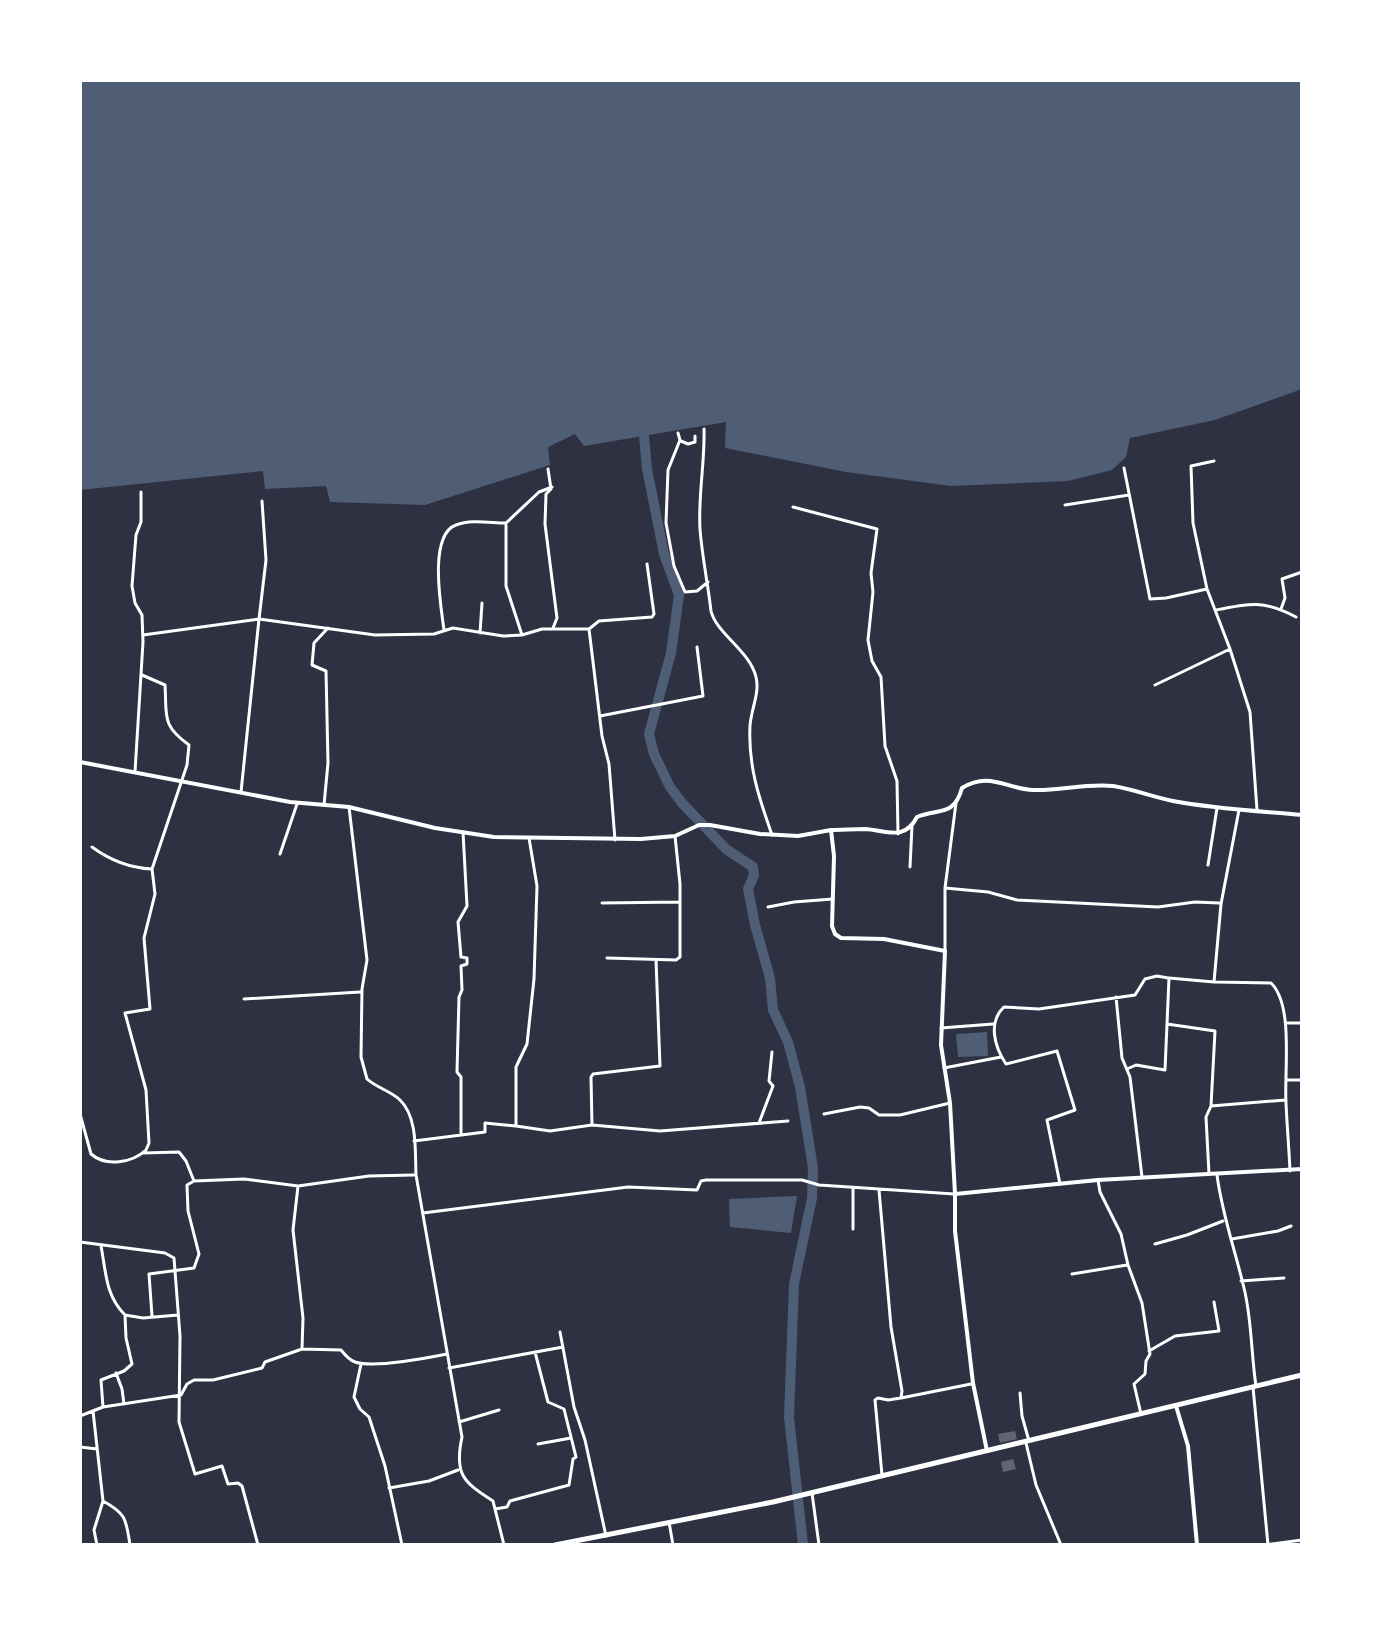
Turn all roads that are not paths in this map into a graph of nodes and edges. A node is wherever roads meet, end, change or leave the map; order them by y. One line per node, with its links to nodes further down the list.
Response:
1 (704, 429): 17 (street)
2 (678, 433): 4 (street)
3 (695, 436): 4 (street)
4 (680, 440): 17 (street)
5 (1214, 461): 18 (street)
6 (1124, 468): 10 (street)
7 (548, 469): 8 (street)
8 (552, 487): 14 (street); 25 (street)
9 (141, 492): 29 (street)
10 (1129, 495): 12 (street); 18 (street)
11 (262, 501): 23 (street)
12 (1065, 505)
13 (793, 507): 52 (street)
14 (506, 523): 27 (street); 30 (street)
15 (647, 564): 26 (street)
16 (1302, 572): 20 (street)
17 (708, 582): 53 (street)
18 (1207, 589): 21 (street)
19 (482, 603): 28 (street)
20 (1281, 609): 21 (street); 22 (street)
21 (1214, 610): 32 (street)
22 (1296, 617)
23 (259, 619): 24 (street); 29 (street); 39 (street)
24 (328, 627): 27 (street); 42 (street)
25 (553, 629): 26 (street); 30 (street)
26 (589, 629): 35 (street)
27 (444, 630): 28 (street)
28 (480, 633): 30 (street)
29 (143, 635): 33 (street)
30 (522, 635)
31 (697, 647): 35 (street)
32 (1230, 649): 34 (street); 46 (street)
33 (142, 675): 37 (street); 38 (street)
34 (1155, 685)
35 (600, 716): 57 (street)
36 (80, 762): 37 (main road)
37 (135, 772): 38 (main road)
38 (182, 782): 39 (main road); 62 (street)
39 (241, 793): 40 (main road)
40 (297, 803): 42 (main road); 59 (street)
41 (956, 803): 44 (main road); 48 (main road); 63 (street)
42 (324, 805): 43 (main road)
43 (349, 807): 51 (main road); 74 (street)
44 (1217, 808): 45 (main road); 60 (street)
45 (1239, 810): 46 (main road); 67 (street)
46 (1257, 811): 47 (main road)
47 (1302, 815)
48 (912, 826): 50 (main road); 55 (street)
49 (831, 830): 52 (main road); 53 (main road); 64 (main road)
50 (904, 831): 52 (main road); 55 (street)
51 (463, 832): 56 (main road); 97 (street)
52 (898, 834)
53 (772, 835): 54 (main road)
54 (675, 836): 57 (main road); 65 (street)
55 (910, 837): 61 (street)
56 (529, 838): 57 (main road); 96 (street)
57 (615, 840)
58 (92, 847): 62 (street)
59 (280, 854)
60 (1208, 865)
61 (910, 867)
62 (152, 869): 99 (street)
63 (945, 888): 67 (street); 69 (street)
64 (833, 899): 68 (street); 69 (main road)
65 (680, 902): 66 (street); 71 (street)
66 (602, 903)
67 (1221, 904): 73 (street)
68 (768, 907)
69 (945, 951): 81 (main road)
70 (607, 958): 71 (street)
71 (656, 960): 95 (street)
72 (1169, 978): 73 (street); 75 (street); 80 (street)
73 (1214, 982): 77 (street)
74 (362, 992): 76 (street); 98 (street)
75 (1116, 997): 79 (street); 85 (street)
76 (244, 999)
77 (1285, 1023): 78 (street); 86 (street)
78 (1302, 1023)
79 (993, 1024): 81 (street); 83 (street)
80 (1167, 1024): 85 (street); 90 (street)
81 (941, 1028): 84 (main road)
82 (772, 1052): 94 (street)
83 (1001, 1057): 84 (street); 108 (street)
84 (944, 1068): 89 (main road)
85 (1127, 1069): 105 (street)
86 (1286, 1080): 87 (street); 88 (street)
87 (1302, 1080)
88 (1286, 1100): 90 (street); 101 (street)
89 (950, 1103): 92 (street); 112 (main road)
90 (1211, 1106): 102 (street)
91 (80, 1114): 99 (street)
92 (824, 1114)
93 (788, 1121): 94 (street)
94 (759, 1123): 95 (street)
95 (592, 1125): 96 (street)
96 (516, 1126): 97 (street)
97 (461, 1135): 98 (street)
98 (414, 1141): 104 (street)
99 (143, 1153): 107 (street)
100 (1302, 1169): 101 (main road)
101 (1290, 1171): 103 (main road)
102 (1209, 1174): 103 (main road); 105 (main road)
103 (1217, 1174): 114 (street)
104 (416, 1175): 109 (street); 113 (street)
105 (1142, 1177): 106 (main road)
106 (1098, 1180): 108 (main road); 121 (street)
107 (194, 1181): 109 (street); 122 (street)
108 (1060, 1184): 112 (main road)
109 (298, 1186): 132 (street)
110 (853, 1188): 111 (street); 113 (street); 116 (street)
111 (879, 1189): 112 (street); 144 (street)
112 (955, 1194): 140 (main road)
113 (423, 1213): 135 (street)
114 (1225, 1220): 117 (street); 120 (street)
115 (1291, 1226): 117 (street)
116 (853, 1229)
117 (1232, 1239): 125 (street)
118 (80, 1242): 119 (street)
119 (101, 1244): 122 (street); 127 (street)
120 (1155, 1244)
121 (1128, 1265): 123 (street); 133 (street)
122 (176, 1270): 128 (street); 129 (street)
123 (1072, 1274)
124 (1284, 1278): 125 (street)
125 (1241, 1281): 141 (street)
126 (1214, 1302): 133 (street)
127 (125, 1315): 129 (street); 138 (street)
128 (178, 1315): 129 (street); 143 (street)
129 (152, 1316)
130 (560, 1332): 131 (street)
131 (563, 1347): 134 (street); 166 (street)
132 (302, 1349): 136 (street); 143 (street)
133 (1149, 1351): 150 (street)
134 (535, 1352): 137 (street); 153 (street)
135 (447, 1354): 136 (street); 137 (street)
136 (361, 1364): 161 (street)
137 (449, 1368): 152 (street)
138 (116, 1373): 145 (street); 147 (street)
139 (1302, 1375): 141 (main road)
140 (973, 1383): 144 (street); 158 (main road)
141 (1255, 1387): 146 (main road); 179 (street)
142 (1020, 1393): 154 (street)
143 (181, 1395): 145 (street); 171 (street)
144 (901, 1398): 160 (street)
145 (124, 1404): 147 (street)
146 (1176, 1406): 150 (main road); 178 (main road)
147 (103, 1407): 149 (street)
148 (499, 1410): 152 (street)
149 (93, 1411): 151 (street); 157 (street)
150 (1141, 1414): 154 (main road)
151 (80, 1416)
152 (459, 1422): 159 (street)
153 (571, 1438): 155 (street); 164 (street)
154 (1027, 1441): 158 (main road); 177 (street)
155 (538, 1444)
156 (80, 1447): 157 (street)
157 (97, 1449): 163 (street)
158 (987, 1451): 160 (main road)
159 (459, 1470): 161 (street); 164 (street)
160 (882, 1475): 162 (main road)
161 (389, 1488): 172 (street)
162 (810, 1493): 165 (main road); 176 (street)
163 (103, 1501): 169 (street); 170 (street)
164 (495, 1509): 173 (street)
165 (669, 1522): 166 (main road); 175 (street)
166 (606, 1536): 168 (main road)
167 (1302, 1540): 179 (street)
168 (598, 1541): 174 (main road)
169 (97, 1545)
170 (130, 1545)
171 (258, 1545)
172 (402, 1545)
173 (504, 1545)
174 (555, 1545)
175 (673, 1545)
176 (819, 1545)
177 (1061, 1545)
178 (1197, 1545)
179 (1266, 1545)

